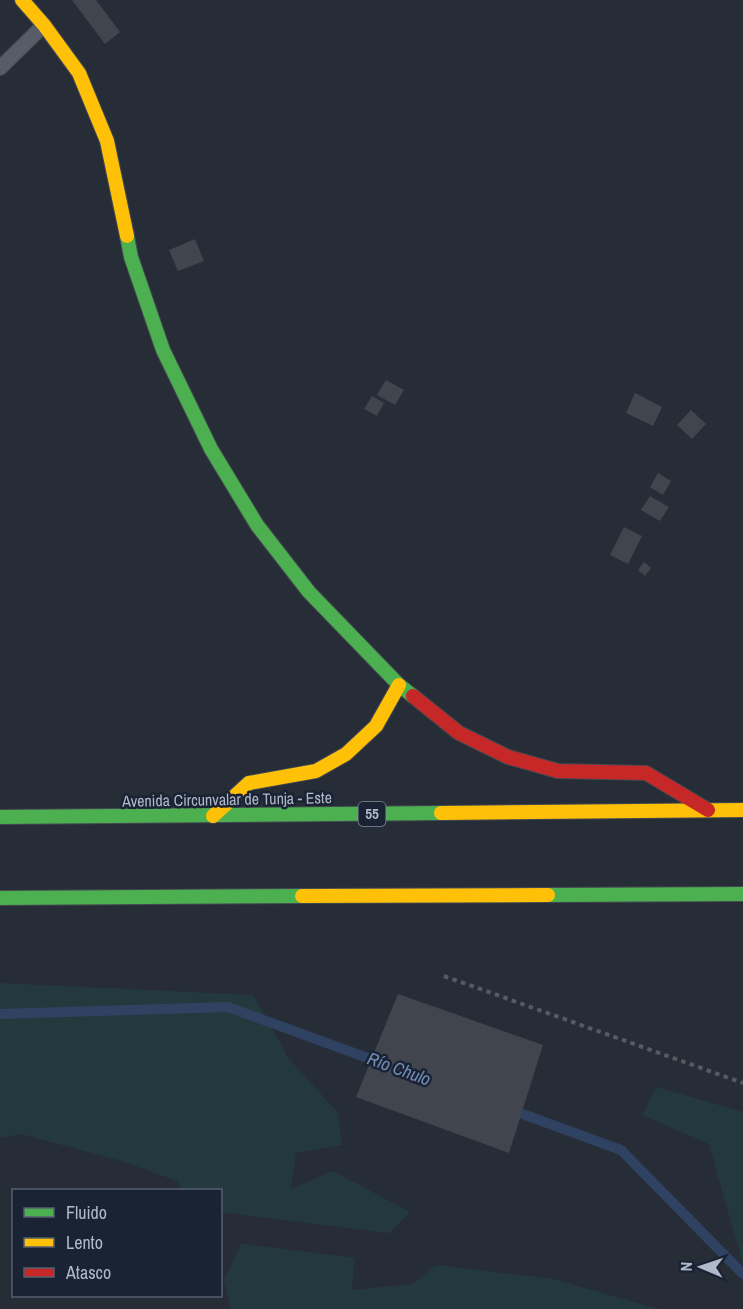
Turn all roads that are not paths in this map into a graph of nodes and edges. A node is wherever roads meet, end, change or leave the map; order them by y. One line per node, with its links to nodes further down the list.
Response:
1 (22, 0): 2 (main road)
2 (44, 25): 3 (lane); 4 (main road)
3 (0, 68)
4 (399, 685): 5 (main road); 7 (main road)
5 (708, 810): 6 (main road, Avenida Circunvalar de Tunja - Este / 55); 7 (main road, Avenida Circunvalar de Tunja - Este / 55)
6 (743, 810)
7 (213, 816): 8 (main road, Avenida Circunvalar de Tunja - Este / 55)
8 (0, 817)
9 (743, 894): 10 (main road)
10 (0, 898)

